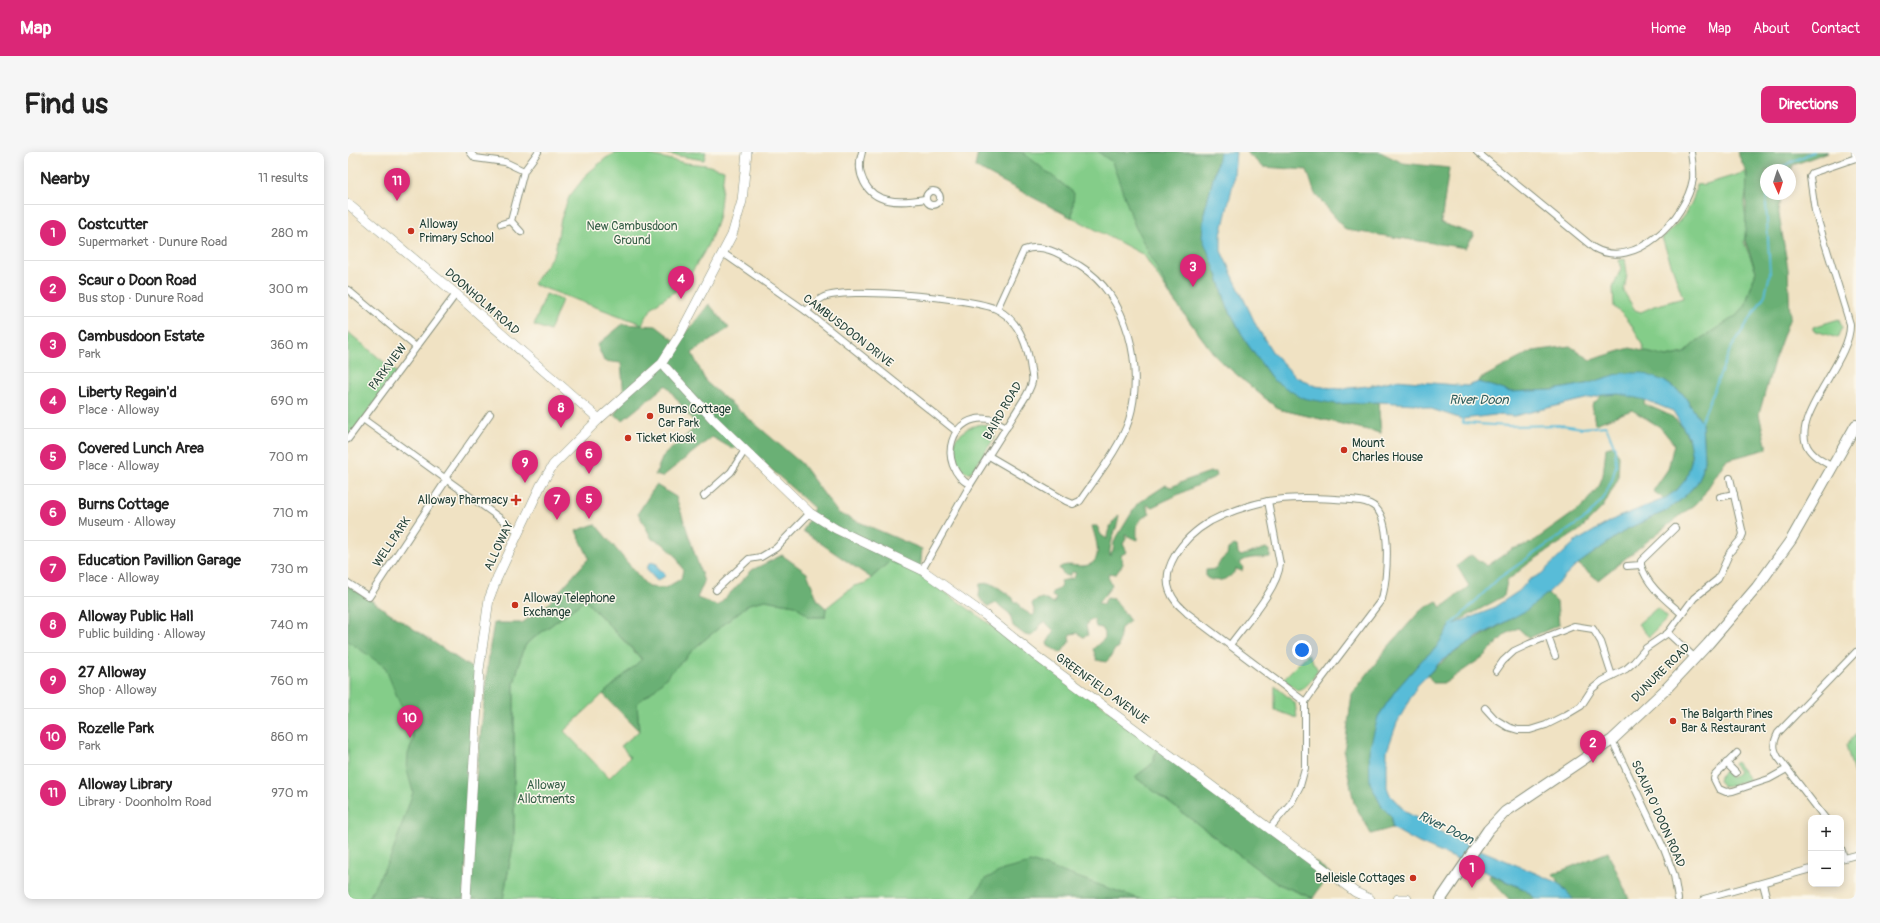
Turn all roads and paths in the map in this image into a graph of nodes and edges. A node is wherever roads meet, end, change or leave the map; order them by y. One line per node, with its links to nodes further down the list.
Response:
1 (470, 152): 8 (street)
2 (538, 152): 8 (street)
3 (747, 152): 14 (street, ALLOWAY)
4 (862, 152): 9 (street)
5 (1477, 152): 6 (street)
6 (1691, 152)
7 (1856, 158): 30 (street)
8 (524, 171): 11 (street)
9 (925, 199)
10 (348, 205): 16 (street, DOONHOLM ROAD)
11 (511, 221): 12 (street); 13 (street)
12 (501, 224)
13 (520, 232)
14 (723, 253): 18 (street, CAMBUSDOON DRIVE); 20 (street, ALLOWAY)
15 (348, 290): 19 (street, PARKVIEW)
16 (456, 294): 19 (street, PARKVIEW); 23 (street, DOONHOLM ROAD)
17 (997, 309): 18 (street, BAIRD ROAD); 25 (street, BAIRD ROAD); 29 (street)
18 (806, 312): 26 (street, CAMBUSDOON DRIVE)
19 (416, 347): 22 (street, PARKVIEW)
20 (663, 364): 23 (street, ALLOWAY); 28 (street, GREENFIELD AVENUE)
21 (490, 414): 32 (street, WELLPARK)
22 (363, 419): 27 (street, PARKVIEW); 32 (street)
23 (599, 419): 40 (street, ALLOWAY)
24 (1856, 425): 30 (main road, DUNURE ROAD)
25 (1007, 427): 26 (street); 29 (street, BAIRD ROAD)
26 (956, 431): 33 (street)
27 (348, 439)
28 (745, 450): 35 (street); 38 (street, GREENFIELD AVENUE)
29 (989, 456): 33 (street, BAIRD ROAD)
30 (1833, 468): 52 (main road, DUNURE ROAD)
31 (1730, 478): 34 (street)
32 (446, 479): 40 (street); 44 (street, WELLPARK)
33 (970, 485): 43 (street, BAIRD ROAD)
34 (1734, 494): 36 (street); 46 (street)
35 (704, 496)
36 (1720, 497)
37 (1268, 501): 49 (street); 49 (street); 55 (street)
38 (810, 513): 43 (street, GREENFIELD AVENUE); 45 (street)
39 (1675, 528): 41 (street)
40 (519, 532): 68 (street, ALLOWAY)
41 (1641, 565): 42 (street); 46 (street)
42 (1627, 566)
43 (922, 570): 63 (street, GREENFIELD AVENUE)
44 (348, 583)
45 (716, 590)
46 (1682, 614): 47 (street)
47 (1668, 633): 52 (street); 54 (street)
48 (1548, 636): 51 (street); 53 (street); 54 (street)
49 (1230, 645): 55 (street)
50 (1856, 652): 60 (street)
51 (1555, 656)
52 (1695, 658): 57 (main road, DUNURE ROAD)
53 (1496, 672)
54 (1612, 676): 56 (street)
55 (1305, 702): 63 (street)
56 (1485, 708)
57 (1612, 740): 72 (main road, DUNURE ROAD); 73 (street, SCAUR O' DOON ROAD)
58 (1737, 754): 59 (street)
59 (1726, 763): 60 (street); 61 (street)
60 (1788, 769): 62 (street)
61 (1736, 774)
62 (1823, 815)
63 (1270, 828): 69 (street, GREENFIELD AVENUE)
64 (1856, 855): 65 (street)
65 (1844, 859)
66 (1808, 870): 67 (street)
67 (1763, 884): 74 (street); 75 (street)
68 (466, 899)
69 (1370, 899)
70 (1398, 899): 71 (street)
71 (1407, 899)
72 (1441, 899)
73 (1678, 899)
74 (1704, 899)
75 (1767, 899)

